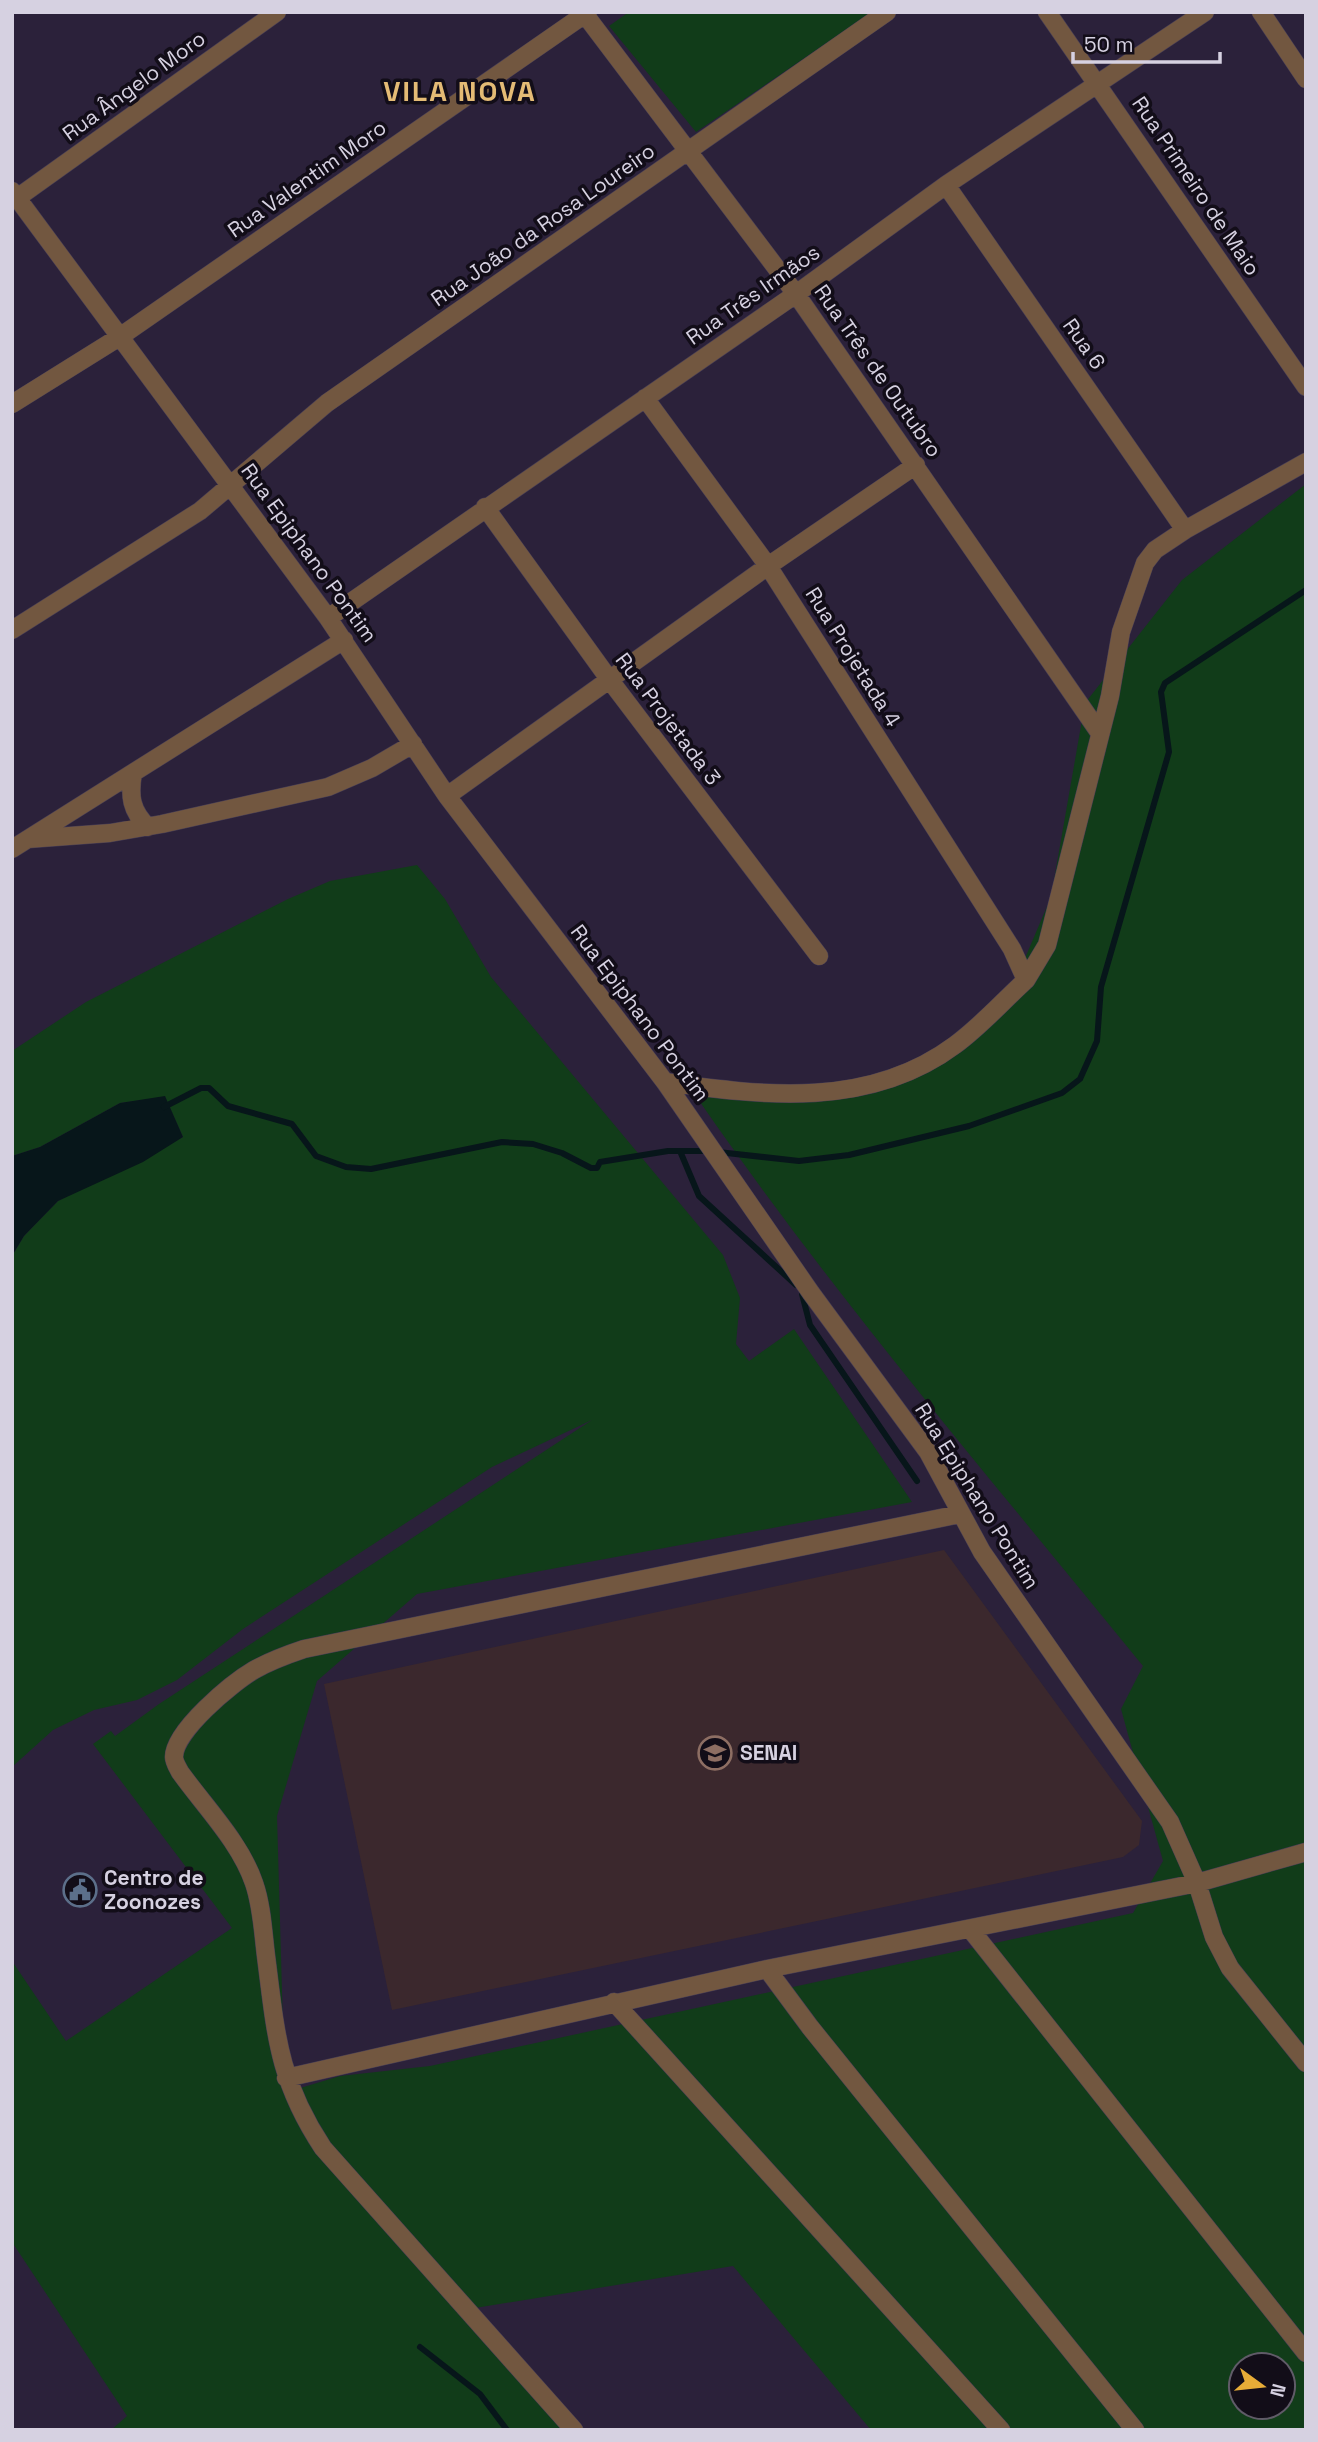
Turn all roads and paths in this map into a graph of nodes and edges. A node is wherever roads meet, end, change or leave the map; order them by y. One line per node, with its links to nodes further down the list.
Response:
1 (277, 12): 11 (street, Rua Ângelo Moro)
2 (887, 12): 9 (street, Rua João da Rosa Loureiro)
3 (1047, 12): 8 (street, Rua Primeiro de Maio)
4 (1205, 12): 8 (street, Rua Três Irmãos)
5 (1261, 12): 7 (street)
6 (585, 13): 9 (street, Rua Três de Outubro); 13 (street, Rua Valentim Moro)
7 (1306, 79)
8 (1099, 86): 10 (street, Rua Três Irmãos); 14 (street, Rua Primeiro de Maio)
9 (688, 152): 12 (street, Rua Três de Outubro); 19 (street, Rua João da Rosa Loureiro)
10 (946, 185): 12 (street, Rua Três Irmãos); 21 (street, Rua 6)
11 (15, 194): 13 (street, Rua Epiphano Pontim)
12 (796, 294): 15 (street, Rua Três Irmãos); 18 (street, Rua Três de Outubro)
13 (121, 335): 16 (street, Rua Valentim Moro); 19 (street, Rua Epiphano Pontim)
14 (1306, 387)
15 (645, 398): 20 (street, Rua Três Irmãos); 22 (street, Rua Projetada 4)
16 (12, 404)
17 (1306, 462): 21 (street)
18 (916, 465): 22 (street); 27 (street, Rua Três de Outubro)
19 (231, 484): 23 (street, Rua Epiphano Pontim); 24 (street, Rua João da Rosa Loureiro)
20 (485, 507): 23 (street, Rua Três Irmãos); 26 (street, Rua Projetada 3)
21 (1185, 530): 27 (street)
22 (768, 566): 26 (street); 35 (street, Rua Projetada 4)
23 (328, 618): 25 (street, Rua Epiphano Pontim)
24 (12, 629)
25 (344, 640): 28 (street, Rua Epiphano Pontim); 29 (street)
26 (609, 680): 30 (street); 34 (street, Rua Projetada 3)
27 (1099, 732): 35 (street)
28 (413, 744): 30 (street, Rua Epiphano Pontim); 31 (street)
29 (133, 773): 31 (street); 32 (street)
30 (447, 796): 36 (street, Rua Epiphano Pontim)
31 (148, 827): 32 (street)
32 (28, 839): 33 (street)
33 (12, 849)
34 (820, 956)
35 (1027, 980): 36 (street)
36 (665, 1082): 37 (street, Rua Epiphano Pontim)
37 (960, 1514): 39 (street, Rua Epiphano Pontim); 44 (street)
38 (1306, 1852): 39 (street)
39 (1197, 1883): 40 (street); 43 (street, Rua Epiphano Pontim)
40 (971, 1930): 41 (street); 45 (street)
41 (768, 1969): 42 (street); 48 (street)
42 (614, 2002): 44 (street); 47 (street)
43 (1306, 2063)
44 (286, 2078): 46 (street)
45 (1306, 2353)
46 (574, 2430)
47 (1001, 2430)
48 (1135, 2430)

